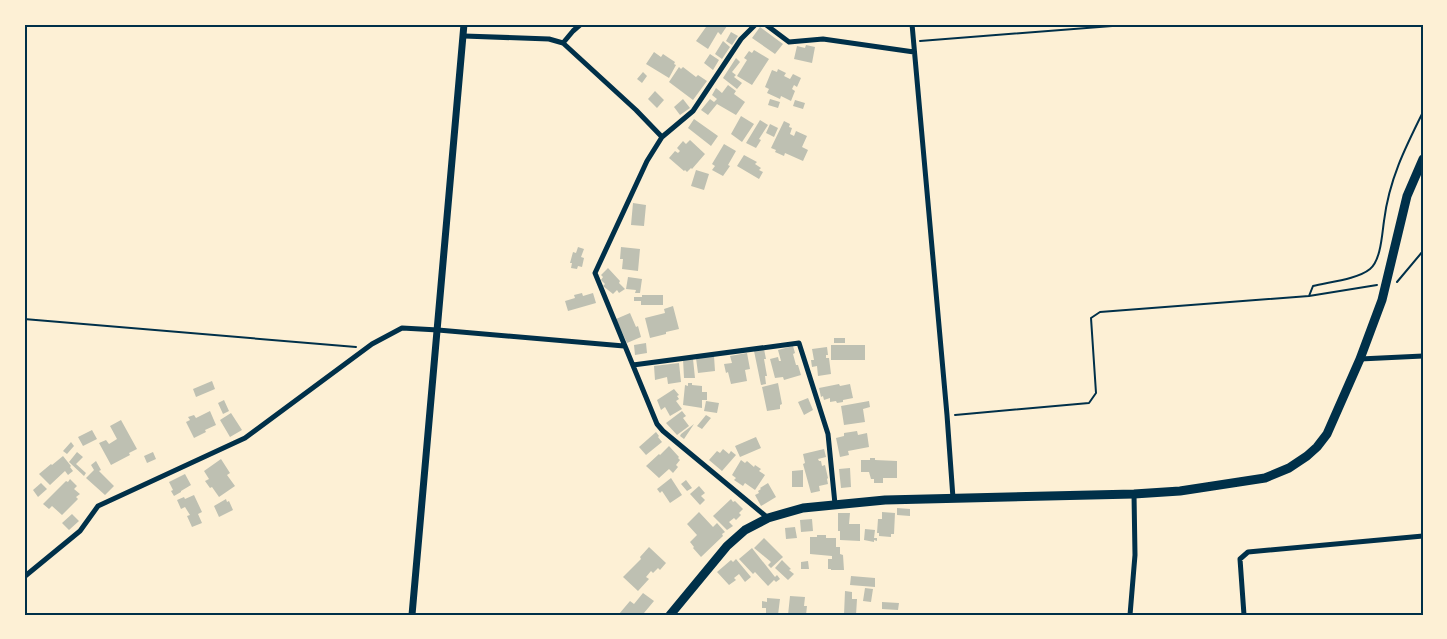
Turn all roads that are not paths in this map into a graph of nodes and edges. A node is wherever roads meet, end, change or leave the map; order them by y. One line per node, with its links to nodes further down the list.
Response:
1 (464, 24): 6 (street)
2 (581, 24): 7 (street)
3 (756, 24): 9 (street)
4 (765, 24): 8 (street)
5 (912, 24): 8 (street)
6 (464, 36): 7 (street); 11 (street)
7 (563, 43): 9 (street)
8 (914, 52): 17 (street)
9 (662, 137): 12 (street)
10 (1423, 159): 14 (main road)
11 (438, 330): 12 (street); 21 (street); 22 (street)
12 (624, 346): 15 (street)
13 (1423, 356): 14 (street)
14 (1360, 360): 16 (main road)
15 (633, 365): 18 (street); 19 (street)
16 (1134, 494): 17 (main road); 24 (street)
17 (953, 498): 18 (main road)
18 (835, 504): 19 (main road)
19 (768, 518): 23 (main road)
20 (1423, 536): 25 (street)
21 (24, 577)
22 (412, 615)
23 (670, 615)
24 (1130, 615)
25 (1244, 615)

